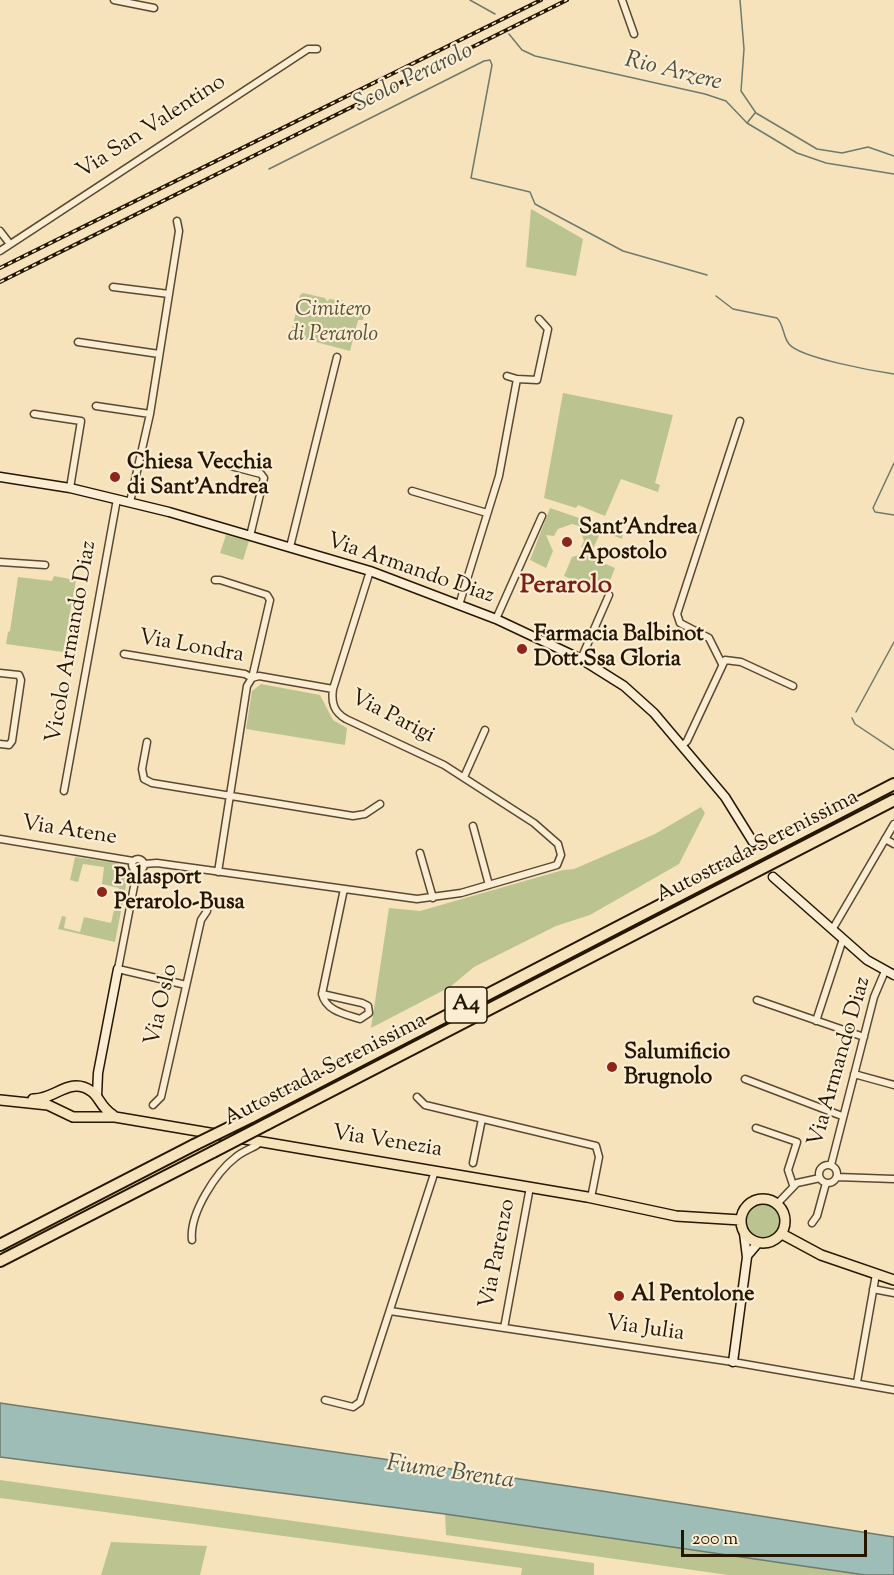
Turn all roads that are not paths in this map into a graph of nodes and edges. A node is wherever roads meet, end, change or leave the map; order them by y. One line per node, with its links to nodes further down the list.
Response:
1 (114, 0): 3 (street)
2 (622, 0): 4 (street)
3 (154, 8)
4 (634, 34)
5 (317, 49): 8 (street, Via San Valentino)
6 (177, 221): 11 (street)
7 (0, 231): 8 (street)
8 (10, 244): 9 (street, Via San Valentino)
9 (0, 250)
10 (113, 287): 11 (street)
11 (169, 294): 14 (street)
12 (539, 319): 17 (street)
13 (78, 342): 14 (street)
14 (159, 354): 20 (street)
15 (337, 357): 31 (street, Via Armando Diaz)
16 (507, 376): 17 (street)
17 (517, 379): 28 (street)
18 (96, 406): 20 (street)
19 (34, 414): 24 (street)
20 (150, 414): 27 (street)
21 (740, 421): 41 (street)
22 (213, 459): 30 (street)
23 (0, 477): 24 (street, Via Armando Diaz)
24 (70, 488): 26 (street, Via Armando Diaz)
25 (412, 491): 28 (street)
26 (117, 499): 27 (street, Via Armando Diaz); 52 (street, Vicolo Armando Diaz)
27 (130, 502): 30 (street, Via Armando Diaz)
28 (487, 513): 37 (street)
29 (542, 516): 38 (street)
30 (250, 536): 31 (street, Via Armando Diaz)
31 (290, 548): 34 (street, Via Armando Diaz)
32 (0, 562): 33 (street)
33 (45, 565)
34 (370, 572): 37 (street, Via Armando Diaz); 45 (street, Via Parigi)
35 (214, 580): 43 (street, Via Londra)
36 (609, 595): 40 (street)
37 (459, 605): 38 (street, Via Armando Diaz)
38 (496, 619): 40 (street, Via Armando Diaz)
39 (124, 654): 43 (street, Via Londra)
40 (581, 659): 49 (street, Via Armando Diaz)
41 (722, 664): 44 (street); 49 (street)
42 (0, 673): 48 (street)
43 (252, 678): 45 (street, Via Londra); 53 (street)
44 (793, 686)
45 (333, 689): 50 (street, Via Parigi)
46 (485, 730): 50 (street)
47 (147, 742): 53 (street)
48 (0, 744)
49 (682, 746): 60 (street, Via Armando Diaz)
50 (464, 777): 63 (street, Via Parigi)
51 (894, 784): 116 (highway, Autostrada Serenissima / A4, bridge)
52 (64, 791)
53 (230, 796): 55 (street); 67 (street)
54 (894, 800): 118 (highway, Autostrada Serenissima / A4, bridge)
55 (380, 804)
56 (894, 824): 59 (street)
57 (473, 826): 69 (street)
58 (0, 839): 64 (street, Via Atene)
59 (885, 839): 61 (street); 73 (street)
60 (753, 842)
61 (894, 844)
62 (420, 853): 71 (street)
63 (561, 855): 69 (street, Via Atene)
64 (133, 861): 65 (street, Via Atene); 66 (street, Via Atene)
65 (144, 864): 66 (street, Via Atene); 67 (street, Via Atene)
66 (137, 871): 75 (street)
67 (218, 872): 70 (street, Via Atene)
68 (773, 877): 73 (street, Via Armando Diaz)
69 (489, 885): 71 (street, Via Atene)
70 (344, 889): 71 (street, Via Atene); 78 (street)
71 (433, 898)
72 (207, 912): 77 (street, Via Oslo)
73 (832, 930): 74 (street, Via Armando Diaz)
74 (843, 939): 76 (street, Via Armando Diaz); 80 (street)
75 (118, 969): 77 (street); 82 (street)
76 (890, 973): 81 (street, Via Armando Diaz)
77 (186, 985): 92 (street, Via Oslo)
78 (322, 994): 78 (street)
79 (757, 1000): 80 (street)
80 (816, 1021): 81 (street)
81 (864, 1037): 83 (street, Via Armando Diaz)
82 (98, 1073): 86 (street); 90 (street)
83 (854, 1074): 85 (street); 94 (street, Via Armando Diaz)
84 (745, 1079): 94 (street)
85 (894, 1085)
86 (80, 1087): 87 (main road); 90 (main road)
87 (56, 1094): 88 (main road); 93 (main road)
88 (0, 1095)
89 (417, 1097): 97 (street, Via Venezia)
90 (98, 1099): 95 (main road); 96 (main road)
91 (0, 1100): 93 (main road)
92 (153, 1105)
93 (58, 1111): 95 (main road)
94 (842, 1116): 101 (street, Via Armando Diaz)
95 (88, 1117): 96 (main road, Via Venezia)
96 (115, 1117): 99 (main road, Via Venezia)
97 (482, 1119): 100 (street); 108 (street, Via Venezia)
98 (756, 1128): 106 (street)
99 (257, 1142): 102 (main road, Via Venezia); 114 (street)
100 (473, 1163)
101 (831, 1165): 103 (street, Via Armando Diaz); 105 (street, Via Armando Diaz)
102 (435, 1171): 107 (main road, Via Venezia); 123 (street)
103 (837, 1177): 104 (street); 105 (street, Via Armando Diaz)
104 (894, 1179)
105 (823, 1180): 106 (street, Via Armando Diaz); 111 (street, Via Armando Diaz)
106 (794, 1185): 109 (street)
107 (530, 1187): 108 (main road, Via Venezia); 124 (street, Via Parenzo)
108 (591, 1198): 110 (main road, Via Venezia)
109 (777, 1204): 110 (main road); 113 (main road)
110 (741, 1220): 112 (main road)
111 (812, 1223)
112 (744, 1233): 115 (main road); 117 (street)
113 (782, 1234): 115 (main road); 119 (main road)
114 (192, 1240)
115 (758, 1243): 117 (street)
116 (0, 1245)
117 (747, 1257): 125 (street)
118 (0, 1261)
119 (876, 1274): 120 (main road); 121 (street)
120 (894, 1280)
121 (873, 1289): 122 (street); 126 (street)
122 (894, 1293)
123 (390, 1311): 124 (street, Via Julia); 128 (street)
124 (504, 1328): 125 (street, Via Julia)
125 (733, 1362): 126 (street, Via Julia)
126 (857, 1382): 127 (street, Via Julia)
127 (894, 1390)
128 (326, 1400)

